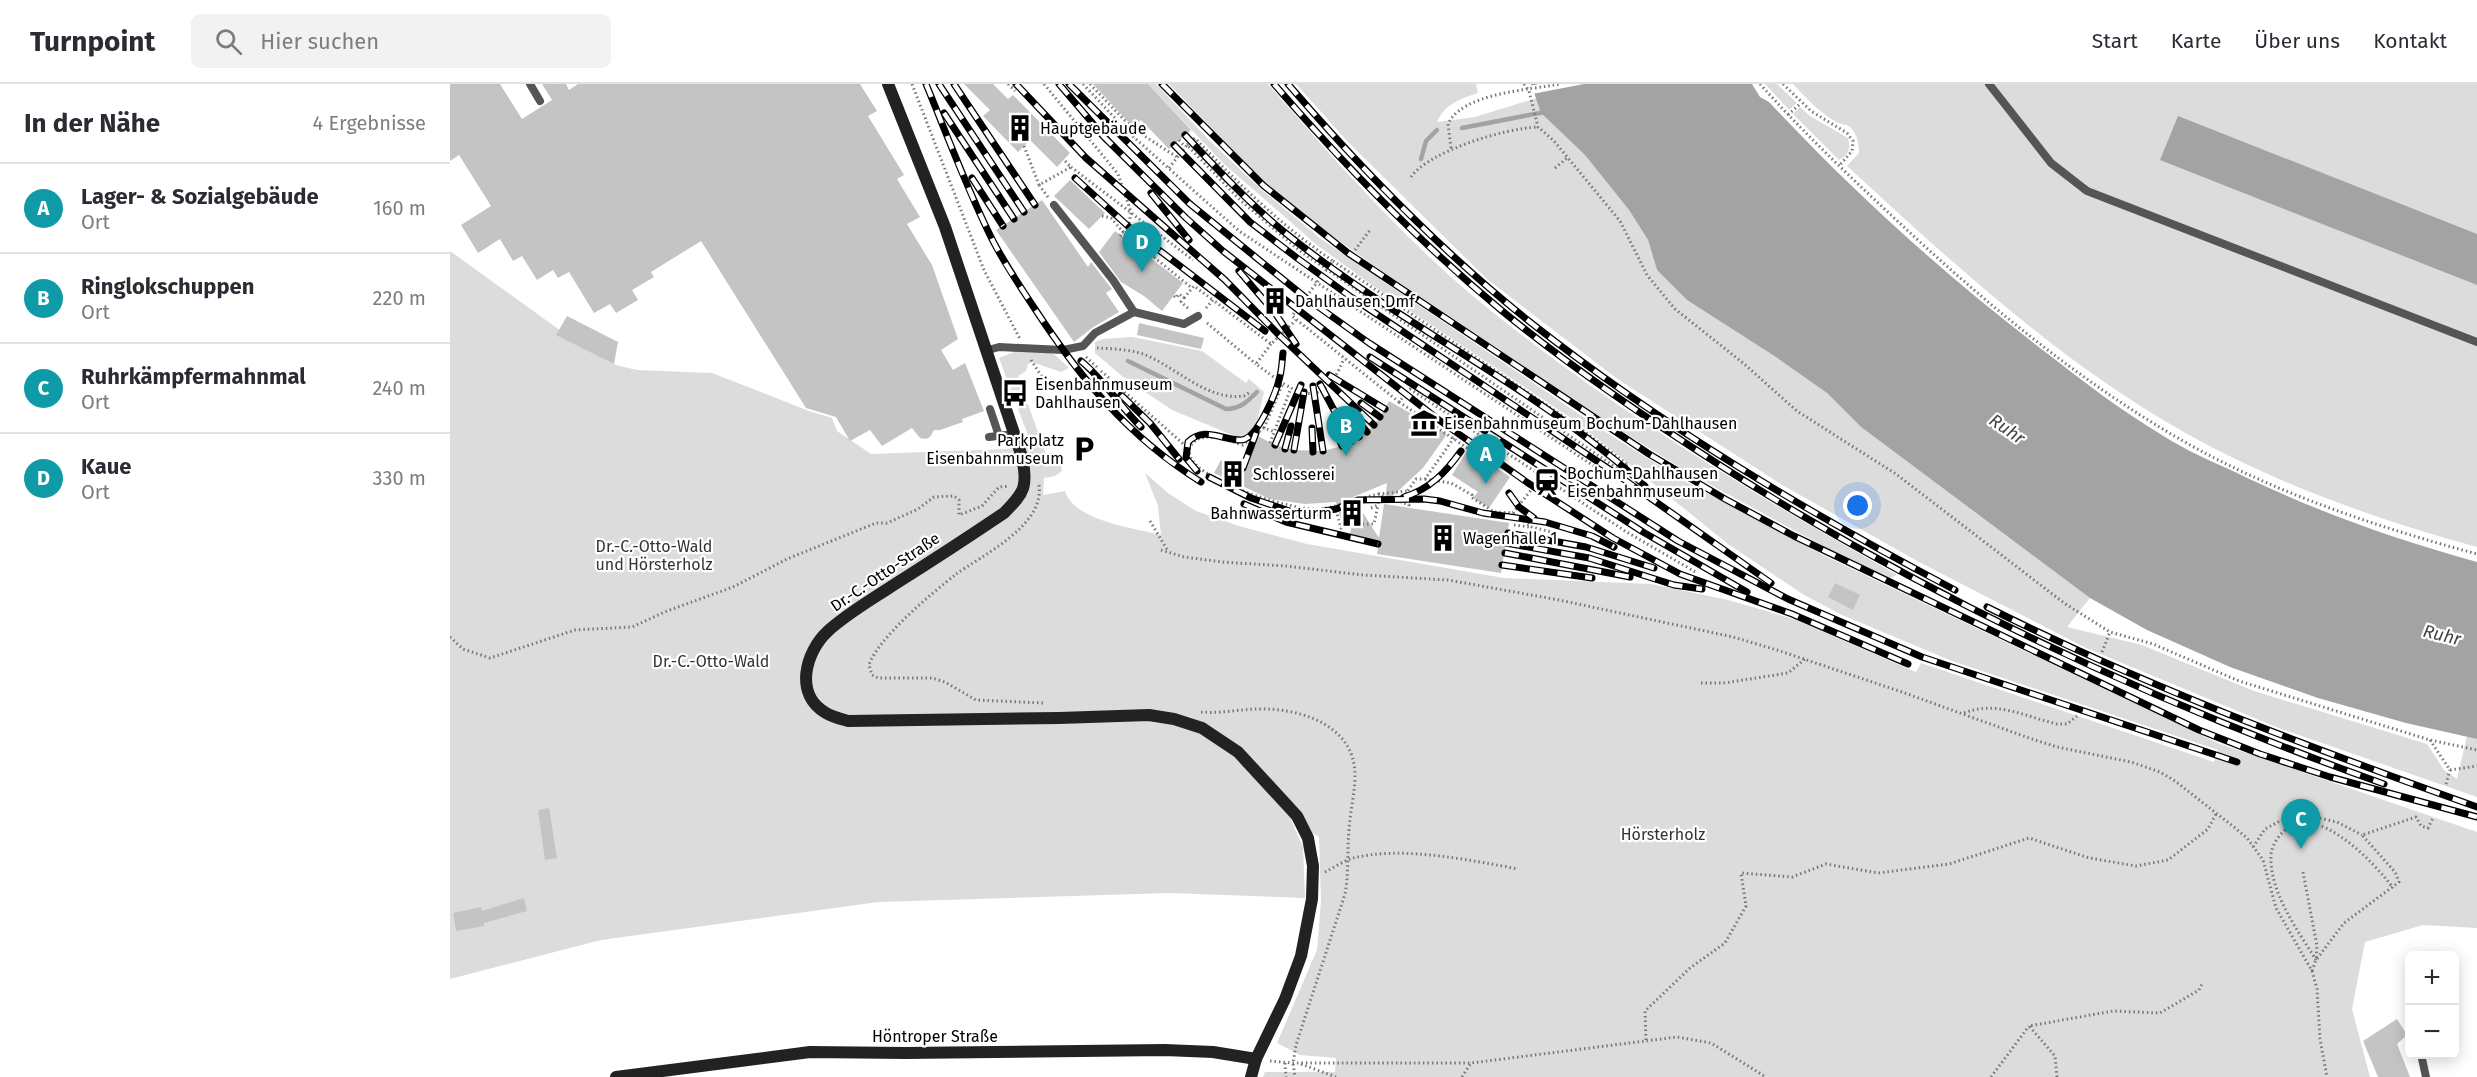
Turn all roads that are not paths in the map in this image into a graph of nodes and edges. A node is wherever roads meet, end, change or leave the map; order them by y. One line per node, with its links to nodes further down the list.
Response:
1 (530, 84): 4 (lane)
2 (888, 84): 9 (street)
3 (1989, 84): 8 (lane)
4 (540, 100)
5 (1054, 205): 6 (lane)
6 (1134, 312): 7 (lane); 9 (lane)
7 (1198, 316)
8 (2477, 342)
9 (985, 351): 11 (street)
10 (990, 409): 12 (lane)
11 (1014, 434): 12 (lane); 14 (street, Dr.-C.-Otto-Straße)
12 (999, 436): 13 (lane)
13 (989, 437)
14 (1256, 1059): 16 (street, Höntroper Straße); 17 (street, Dr.-C.-Otto-Straße)
15 (2422, 1059): 18 (lane)
16 (616, 1077)
17 (1251, 1077)
18 (2426, 1077)

